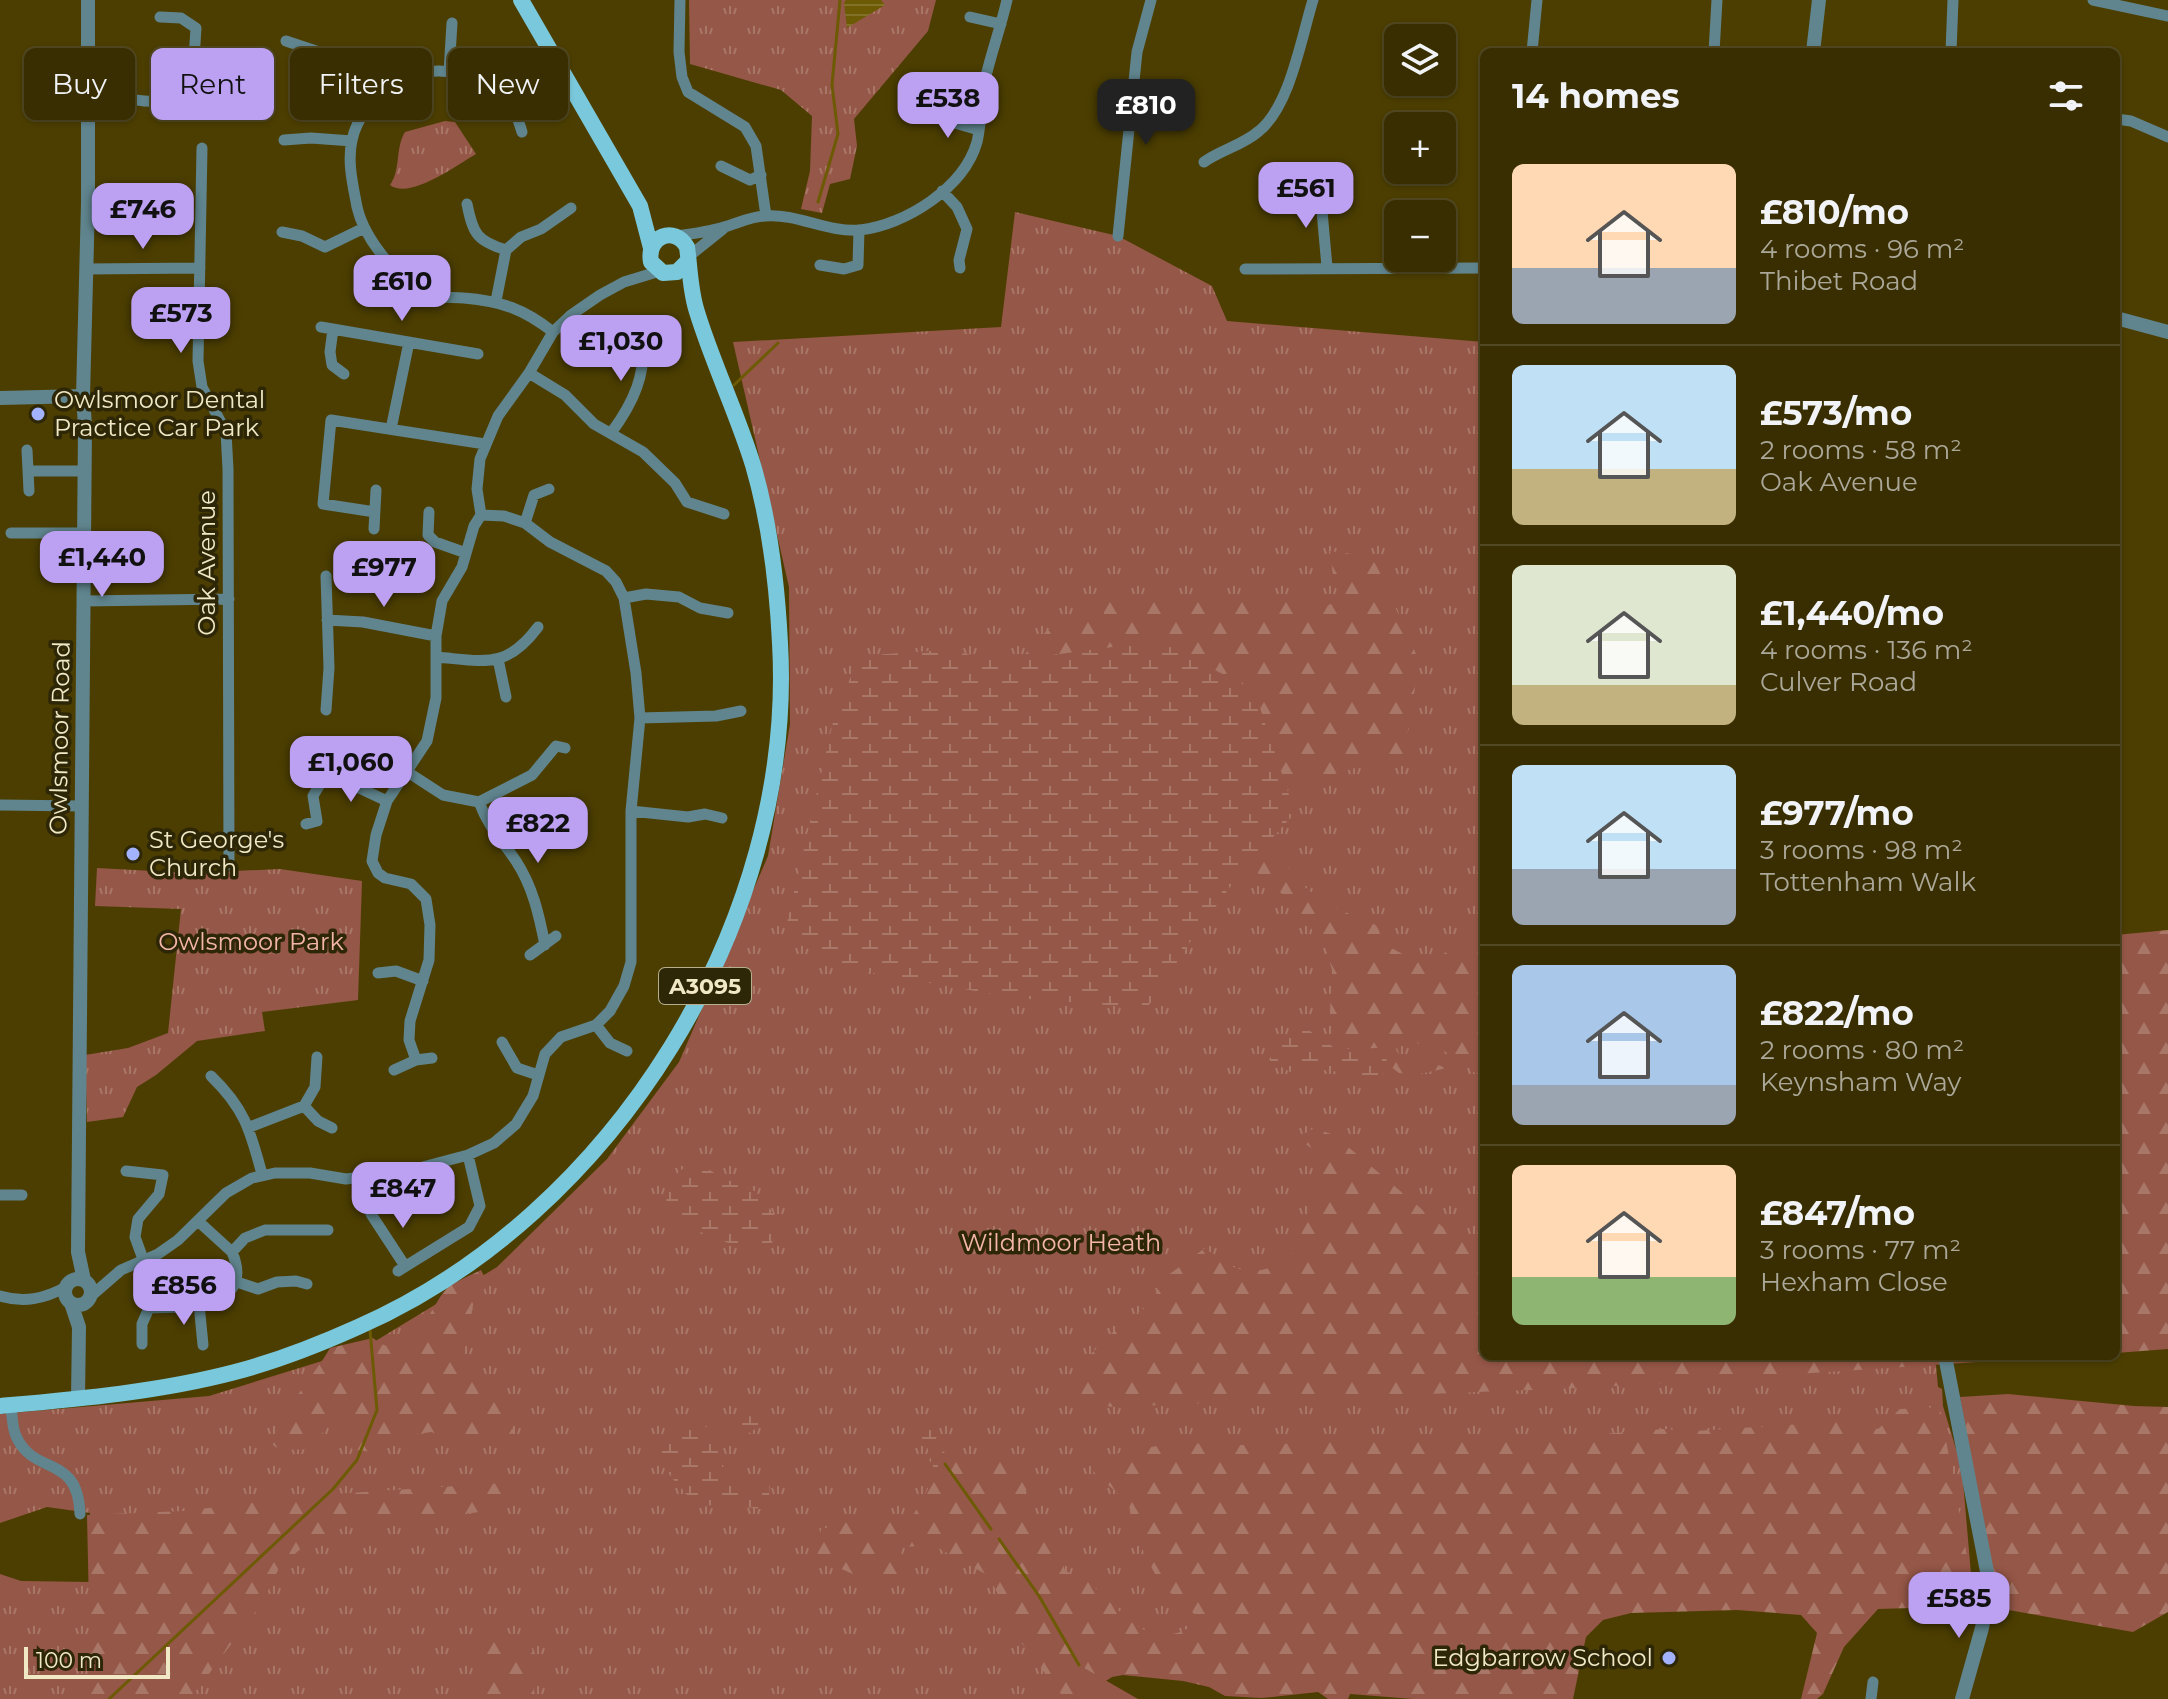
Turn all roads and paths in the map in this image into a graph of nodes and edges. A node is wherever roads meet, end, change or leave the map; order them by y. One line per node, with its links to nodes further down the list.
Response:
1 (88, 0): 18 (street, Owlsmoor Road)
2 (521, 0): 43 (main road)
3 (680, 0): 39 (street)
4 (1007, 0): 16 (street)
5 (1151, 0): 51 (street)
6 (1313, 0): 37 (street)
7 (1537, 0): 21 (street)
8 (1717, 0): 22 (street)
9 (1819, 0): 23 (street)
10 (1953, 0): 24 (street)
11 (2093, 0): 12 (street)
12 (2168, 16)
13 (160, 17): 25 (street)
14 (970, 17): 16 (street)
15 (452, 23): 20 (street)
16 (1001, 24): 31 (street)
17 (286, 41): 19 (street)
18 (87, 48)
19 (307, 48)
20 (450, 48)
21 (1532, 48)
22 (1714, 48)
23 (1813, 48)
24 (1951, 48)
25 (135, 100)
26 (927, 115): 31 (street)
27 (87, 120): 60 (street, Owlsmoor Road)
28 (359, 120): 35 (street)
29 (519, 120): 32 (street)
30 (2120, 120): 33 (street)
31 (979, 130): 41 (street)
32 (522, 132)
33 (2168, 137)
34 (284, 140): 35 (street)
35 (352, 141): 47 (street)
36 (202, 148): 57 (street, Oak Avenue)
37 (1204, 162)
38 (721, 166): 39 (street)
39 (761, 175): 45 (street)
40 (1320, 189): 56 (street)
41 (942, 191): 48 (street); 58 (street)
42 (467, 204): 52 (street)
43 (640, 206): 50 (main road); 53 (main road)
44 (571, 208): 52 (street)
45 (766, 216): 46 (street); 48 (street)
46 (727, 227): 50 (street); 54 (street)
47 (364, 228): 49 (street); 64 (street)
48 (859, 230): 55 (street)
49 (282, 232)
50 (673, 235): 53 (main road); 54 (main road)
51 (1118, 236)
52 (506, 250): 64 (street)
53 (650, 251): 62 (main road); 63 (street)
54 (688, 260): 62 (main road); 65 (main road, A3095)
55 (820, 265)
56 (1327, 267): 59 (street); 61 (street)
57 (200, 268): 60 (street); 96 (street, Oak Avenue)
58 (960, 268)
59 (1480, 268)
60 (86, 269): 74 (street, Owlsmoor Road)
61 (1245, 269)
62 (663, 272): 63 (street); 65 (main road, A3095)
63 (624, 282): 67 (street)
64 (496, 301): 67 (street)
65 (696, 309): 158 (main road, A3095)
66 (2120, 319): 68 (street)
67 (553, 332): 72 (street)
68 (2168, 332)
69 (643, 336): 77 (street)
70 (409, 342): 71 (street); 73 (street); 76 (street)
71 (478, 354)
72 (529, 373): 77 (street); 78 (street)
73 (344, 374)
74 (83, 396): 75 (street); 81 (street, Owlsmoor Road)
75 (0, 398)
76 (391, 429): 78 (street); 85 (street)
77 (611, 433): 87 (street)
78 (485, 444): 88 (street)
79 (27, 450): 80 (street)
80 (28, 471): 81 (street); 84 (street)
81 (84, 471): 92 (street, Owlsmoor Road)
82 (549, 489): 89 (street)
83 (376, 490): 85 (street)
84 (29, 491)
85 (375, 512): 90 (street)
86 (429, 512): 93 (street)
87 (724, 514)
88 (481, 515): 89 (street); 93 (street)
89 (525, 523): 95 (street)
90 (374, 529)
91 (11, 533): 92 (street)
92 (84, 533): 97 (street, Owlsmoor Road)
93 (466, 553): 101 (street)
94 (326, 576): 99 (street)
95 (624, 598): 98 (street); 107 (street)
96 (229, 599): 97 (street); 117 (street, Oak Avenue)
97 (83, 601): 113 (street, Owlsmoor Road)
98 (728, 613)
99 (327, 620): 101 (street); 105 (street)
100 (538, 627): 103 (street)
101 (436, 636): 102 (street)
102 (436, 657): 103 (street); 109 (street)
103 (498, 659): 104 (street)
104 (506, 697)
105 (326, 710)
106 (741, 711): 107 (street)
107 (640, 718): 114 (street)
108 (565, 748): 111 (street)
109 (406, 771): 110 (street); 111 (street)
110 (387, 801): 116 (street); 122 (street)
111 (479, 802): 119 (street)
112 (0, 805): 113 (street)
113 (82, 806): 143 (street, Owlsmoor Road)
114 (631, 811): 115 (street); 123 (street)
115 (722, 818)
116 (306, 824)
117 (229, 865)
118 (556, 936): 119 (street)
119 (545, 945): 120 (street)
120 (530, 955)
121 (378, 973): 122 (street)
122 (423, 981): 128 (street)
123 (596, 1025): 125 (street); 130 (street)
124 (502, 1042): 130 (street)
125 (627, 1051)
126 (317, 1057): 132 (street)
127 (432, 1058): 128 (street)
128 (416, 1060): 129 (street)
129 (394, 1070)
130 (538, 1075): 135 (street)
131 (211, 1076): 133 (street)
132 (304, 1106): 133 (street); 134 (street)
133 (250, 1127): 137 (street)
134 (332, 1128)
135 (468, 1155): 137 (street); 140 (street)
136 (126, 1171): 145 (street)
137 (262, 1174): 141 (street)
138 (0, 1195): 139 (street)
139 (22, 1195)
140 (371, 1214)
141 (198, 1221): 144 (street); 145 (street)
142 (328, 1230): 144 (street)
143 (79, 1238): 147 (street, Owlsmoor Road); 150 (street, Owlsmoor Road)
144 (232, 1252): 148 (street)
145 (143, 1259): 146 (street)
146 (109, 1279): 147 (street); 152 (street)
147 (85, 1281): 150 (street); 152 (street)
148 (237, 1282): 149 (street); 153 (street)
149 (307, 1284)
150 (69, 1294): 151 (street); 152 (street); 154 (street)
151 (0, 1296)
152 (90, 1298): 154 (street)
153 (199, 1304): 155 (street); 156 (street)
154 (79, 1327): 158 (street)
155 (142, 1344)
156 (203, 1345)
157 (1946, 1360): 163 (street)
158 (78, 1398): 159 (main road, A3095)
159 (6, 1405): 160 (street)
160 (80, 1514)
161 (1873, 1682): 162 (street)
162 (1871, 1699)
163 (1962, 1699)

